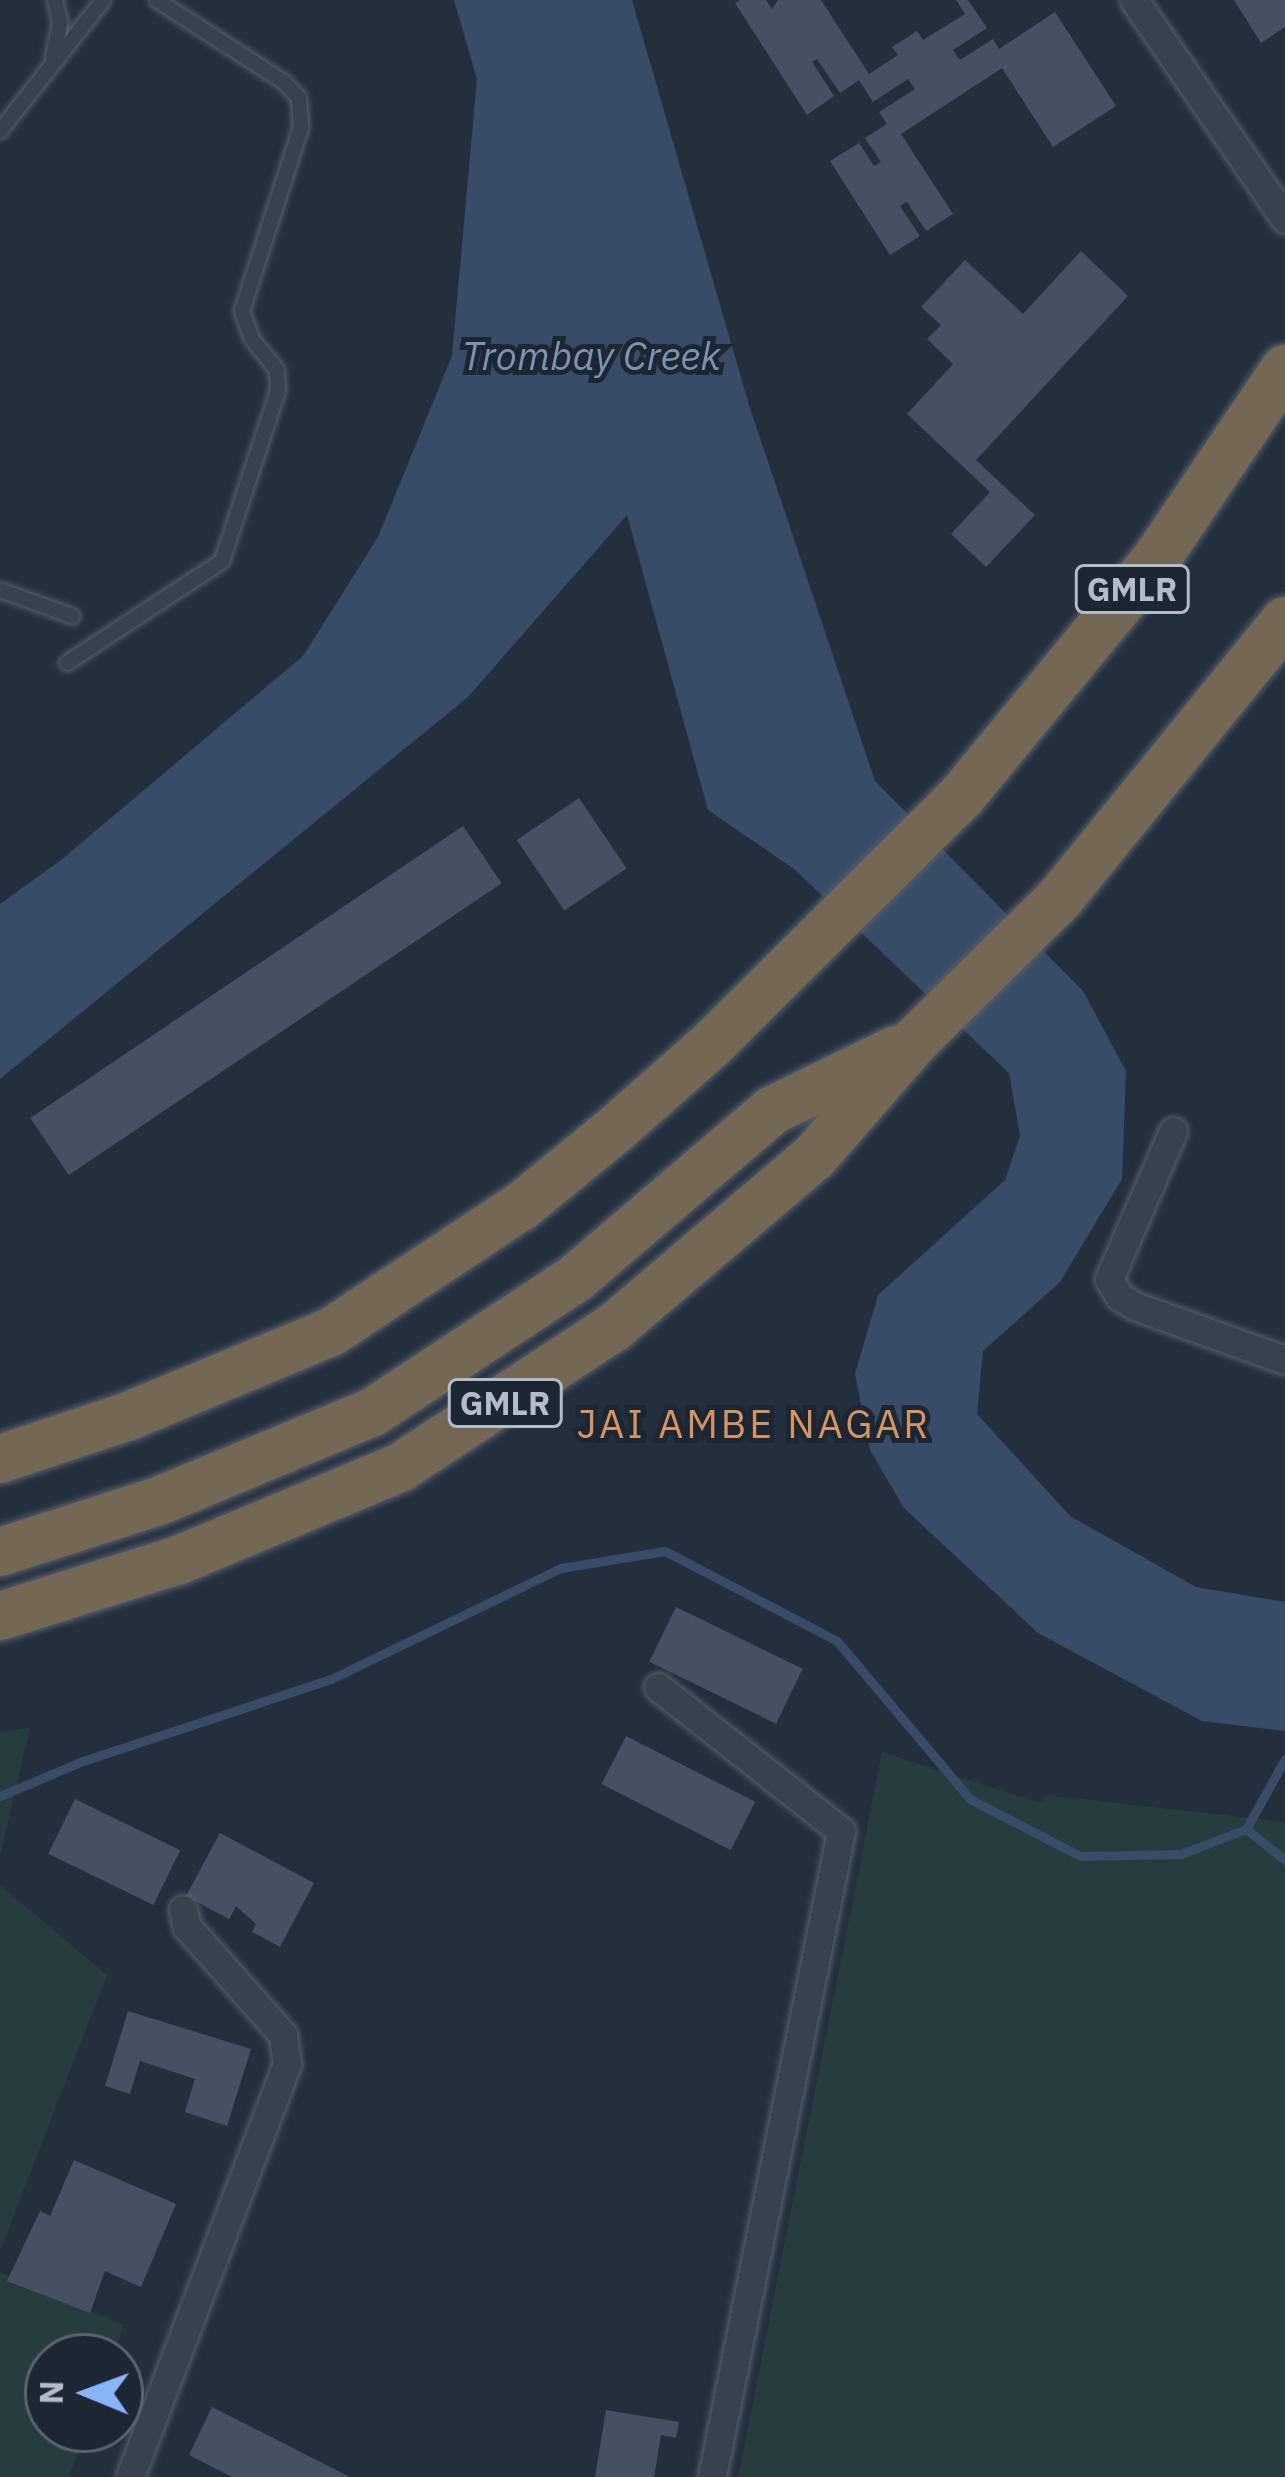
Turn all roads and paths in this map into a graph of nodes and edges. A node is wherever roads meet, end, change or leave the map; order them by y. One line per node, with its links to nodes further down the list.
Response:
1 (55, 0): 5 (lane)
2 (104, 0): 5 (lane)
3 (157, 0): 12 (lane)
4 (1134, 0): 7 (street)
5 (51, 62): 6 (lane)
6 (0, 131)
7 (1285, 219)
8 (1285, 369): 16 (highway, GMLR)
9 (0, 590): 10 (lane)
10 (72, 616)
11 (1285, 621): 13 (highway, GMLR)
12 (67, 663)
13 (916, 1040): 17 (highway); 18 (highway, GMLR)
14 (1173, 1131): 15 (street)
15 (1285, 1360)
16 (0, 1459)
17 (0, 1552)
18 (0, 1616)
19 (658, 1688): 22 (street)
20 (183, 1909): 21 (street)
21 (141, 2473)
22 (712, 2477)

